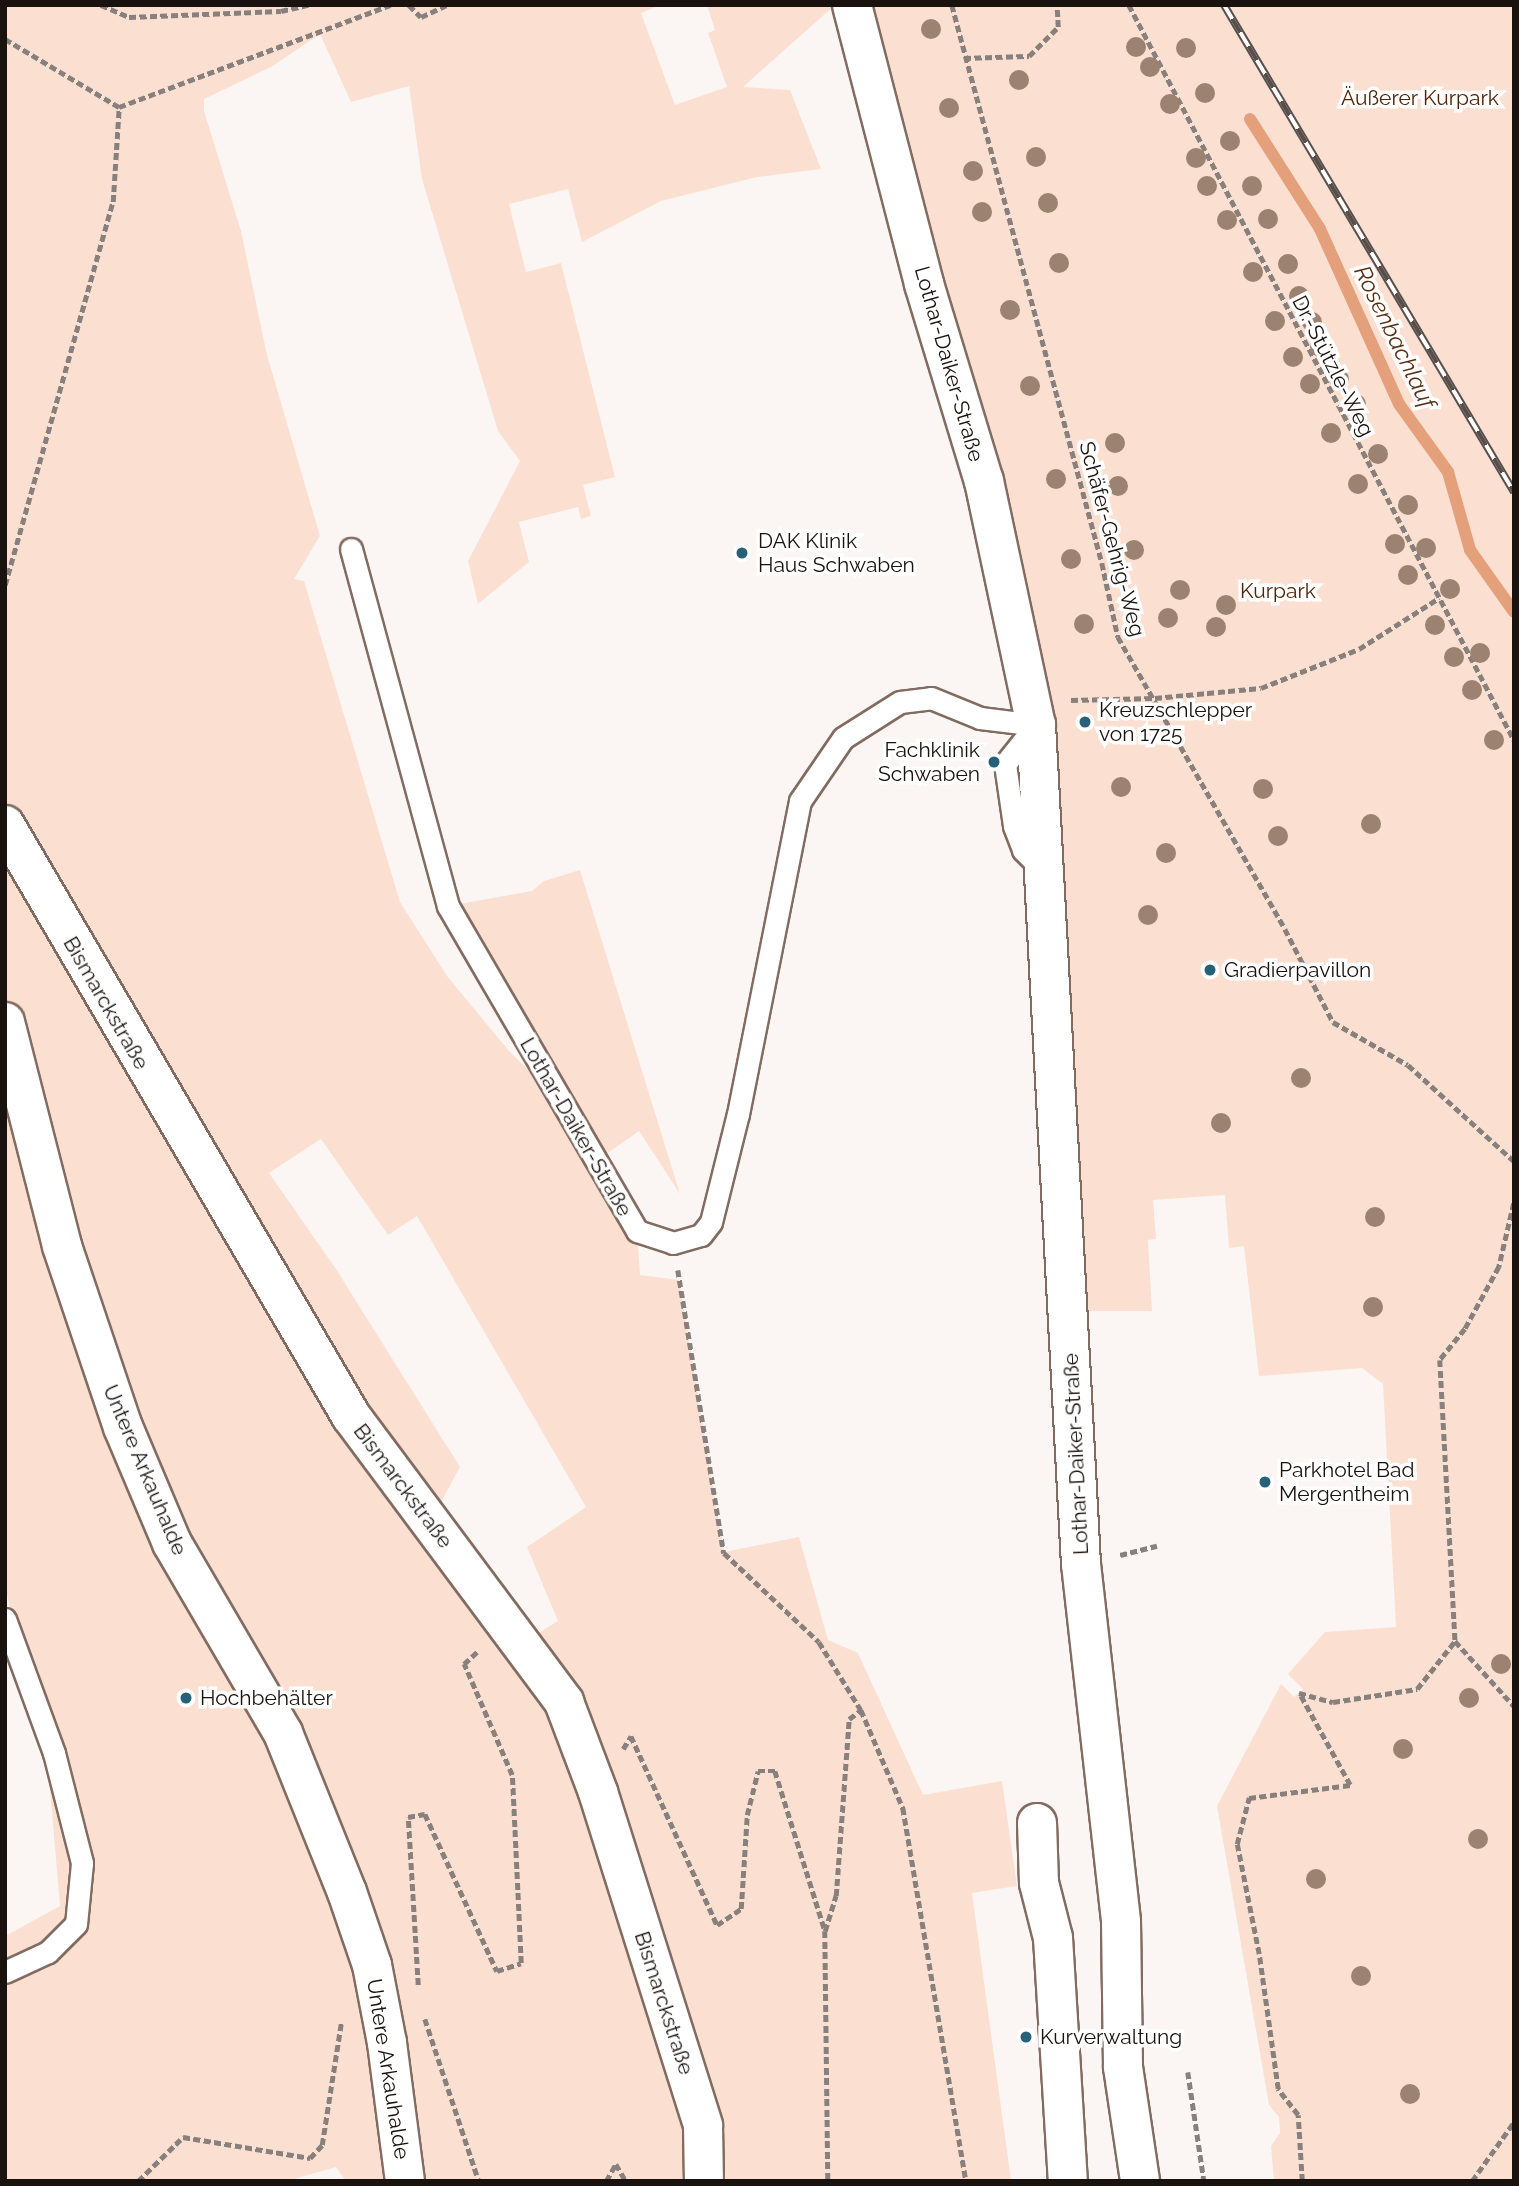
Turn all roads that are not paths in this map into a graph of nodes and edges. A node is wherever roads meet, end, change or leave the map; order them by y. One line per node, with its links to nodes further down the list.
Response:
1 (852, 5): 3 (street, Lothar-Daiker-Straße)
2 (351, 550): 3 (lane, Lothar-Daiker-Straße)
3 (1036, 725): 12 (street, Lothar-Daiker-Straße)
4 (5, 825): 10 (street, Bismarckstraße)
5 (5, 1022): 9 (street, Untere Arkauhalde)
6 (5, 1619): 8 (lane)
7 (1037, 1823): 11 (street)
8 (5, 1972)
9 (405, 2181)
10 (704, 2181)
11 (1068, 2181)
12 (1140, 2181)

